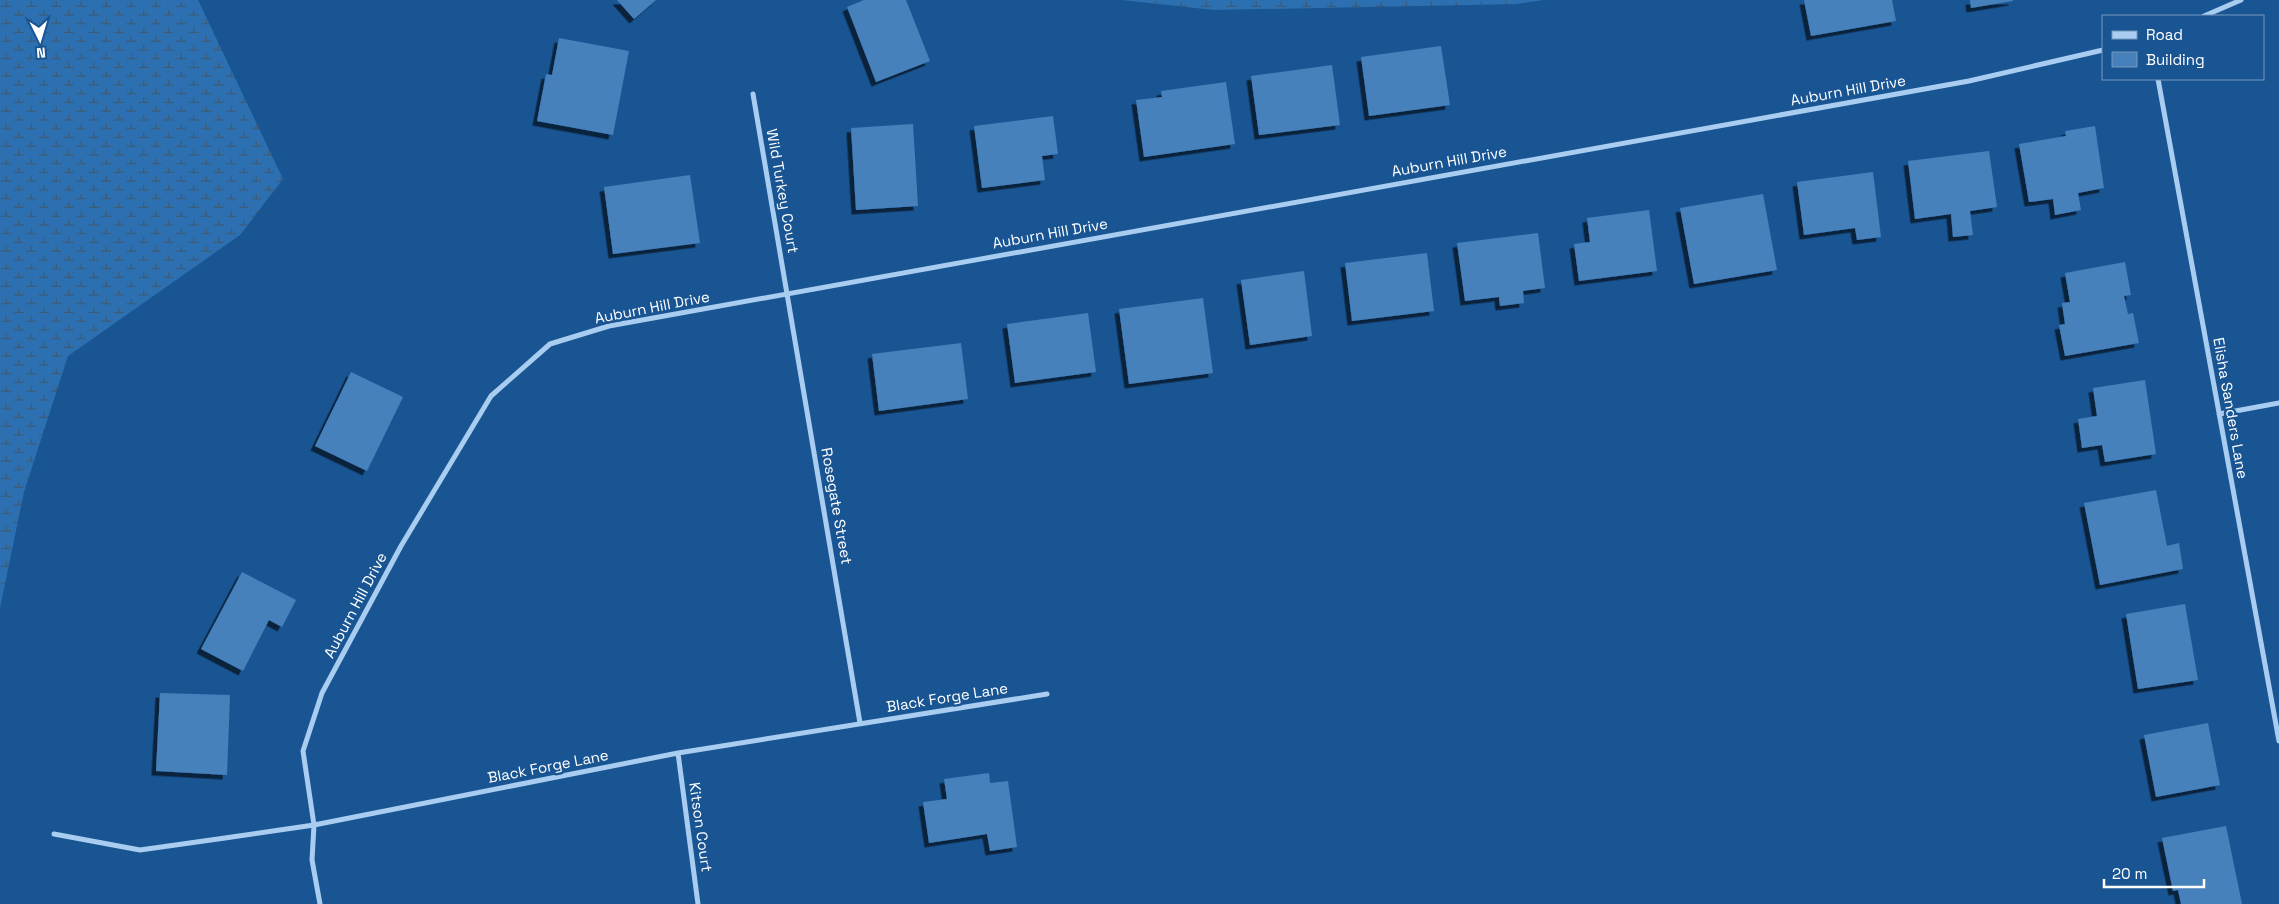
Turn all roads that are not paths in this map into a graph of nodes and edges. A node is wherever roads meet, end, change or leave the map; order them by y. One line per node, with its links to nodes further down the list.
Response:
1 (2241, 0): 2 (street)
2 (2206, 15)
3 (2102, 50): 6 (street, Auburn Hill Drive)
4 (2158, 80): 8 (street, Elisha Sanders Lane)
5 (753, 94): 6 (street, Wild Turkey Court)
6 (788, 293): 10 (street, Rosegate Street); 13 (street, Auburn Hill Drive)
7 (2279, 403): 8 (street)
8 (2219, 414): 11 (street, Elisha Sanders Lane)
9 (1047, 694): 10 (street, Black Forge Lane)
10 (860, 723): 12 (street, Black Forge Lane)
11 (2279, 741)
12 (678, 753): 13 (street, Black Forge Lane); 16 (street, Kitson Court)
13 (314, 825): 14 (street, Black Forge Lane); 15 (street, Auburn Hill Drive)
14 (54, 834)
15 (320, 904)
16 (698, 904)

